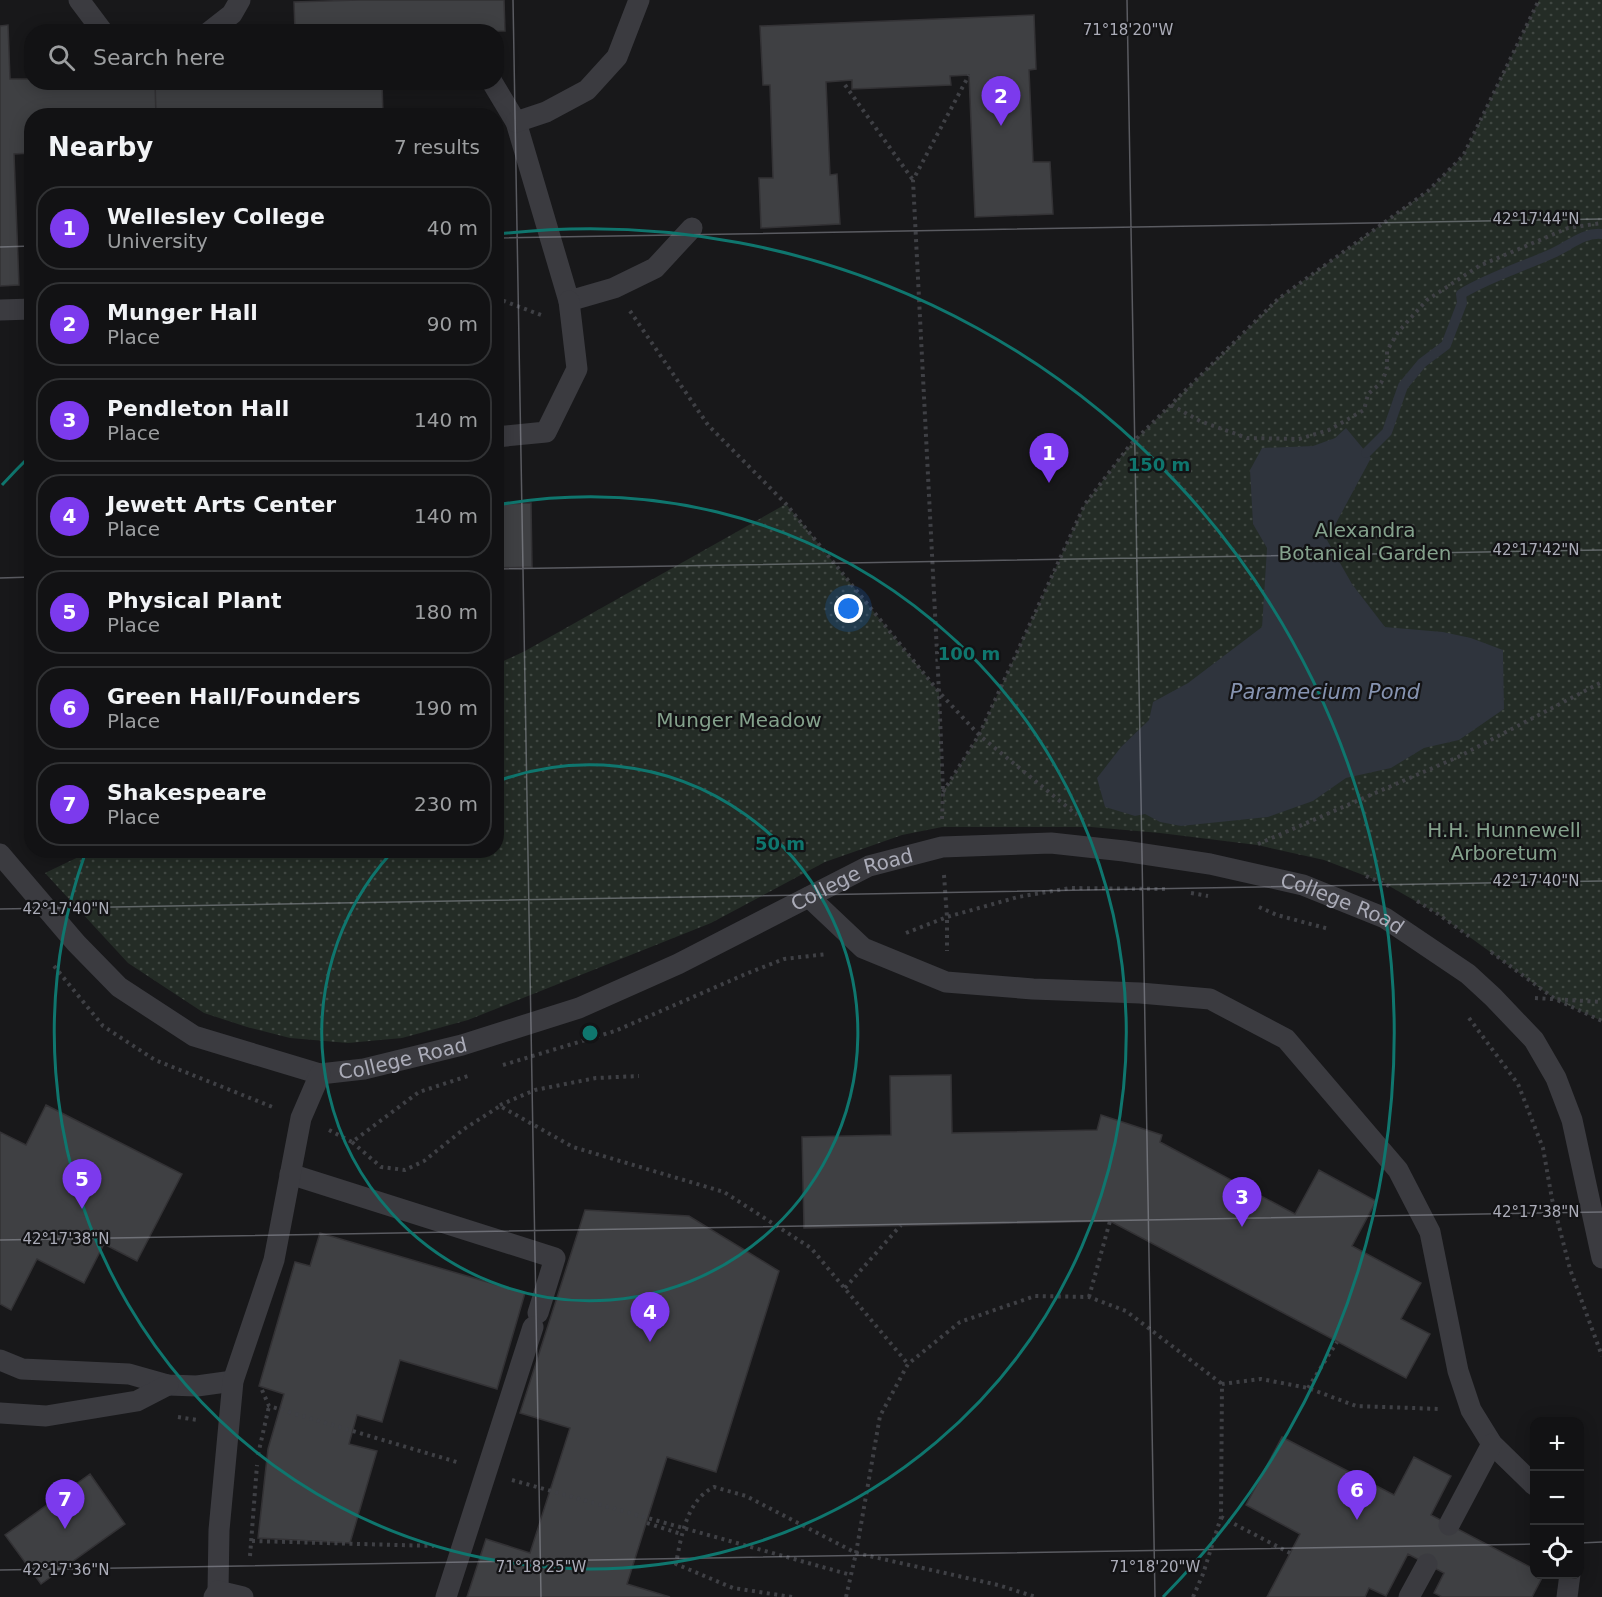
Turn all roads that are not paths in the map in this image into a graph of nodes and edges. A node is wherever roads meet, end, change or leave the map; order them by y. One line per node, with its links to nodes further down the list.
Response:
1 (79, 0): 4 (lane)
2 (240, 0): 5 (lane)
3 (639, 0): 7 (lane)
4 (97, 24)
5 (219, 24)
6 (497, 90): 7 (lane)
7 (516, 122): 11 (lane)
8 (692, 228): 11 (lane)
9 (24, 309): 10 (lane)
10 (0, 310)
11 (570, 311): 12 (lane)
12 (504, 436)
13 (0, 854): 15 (lane, College Road)
14 (809, 897): 15 (lane, College Road); 17 (lane, College Road); 22 (lane)
15 (320, 1074): 16 (lane)
16 (290, 1174): 19 (lane); 29 (lane)
17 (1602, 1258)
18 (0, 1360): 20 (lane)
19 (233, 1381): 20 (lane); 27 (lane)
20 (168, 1385): 21 (lane)
21 (0, 1413)
22 (1492, 1444): 23 (lane); 24 (lane)
23 (1530, 1481)
24 (1449, 1524)
25 (1427, 1564): 30 (lane)
26 (1569, 1579): 31 (lane)
27 (216, 1594): 28 (lane)
28 (243, 1597)
29 (446, 1597)
30 (1409, 1597)
31 (1567, 1597)

